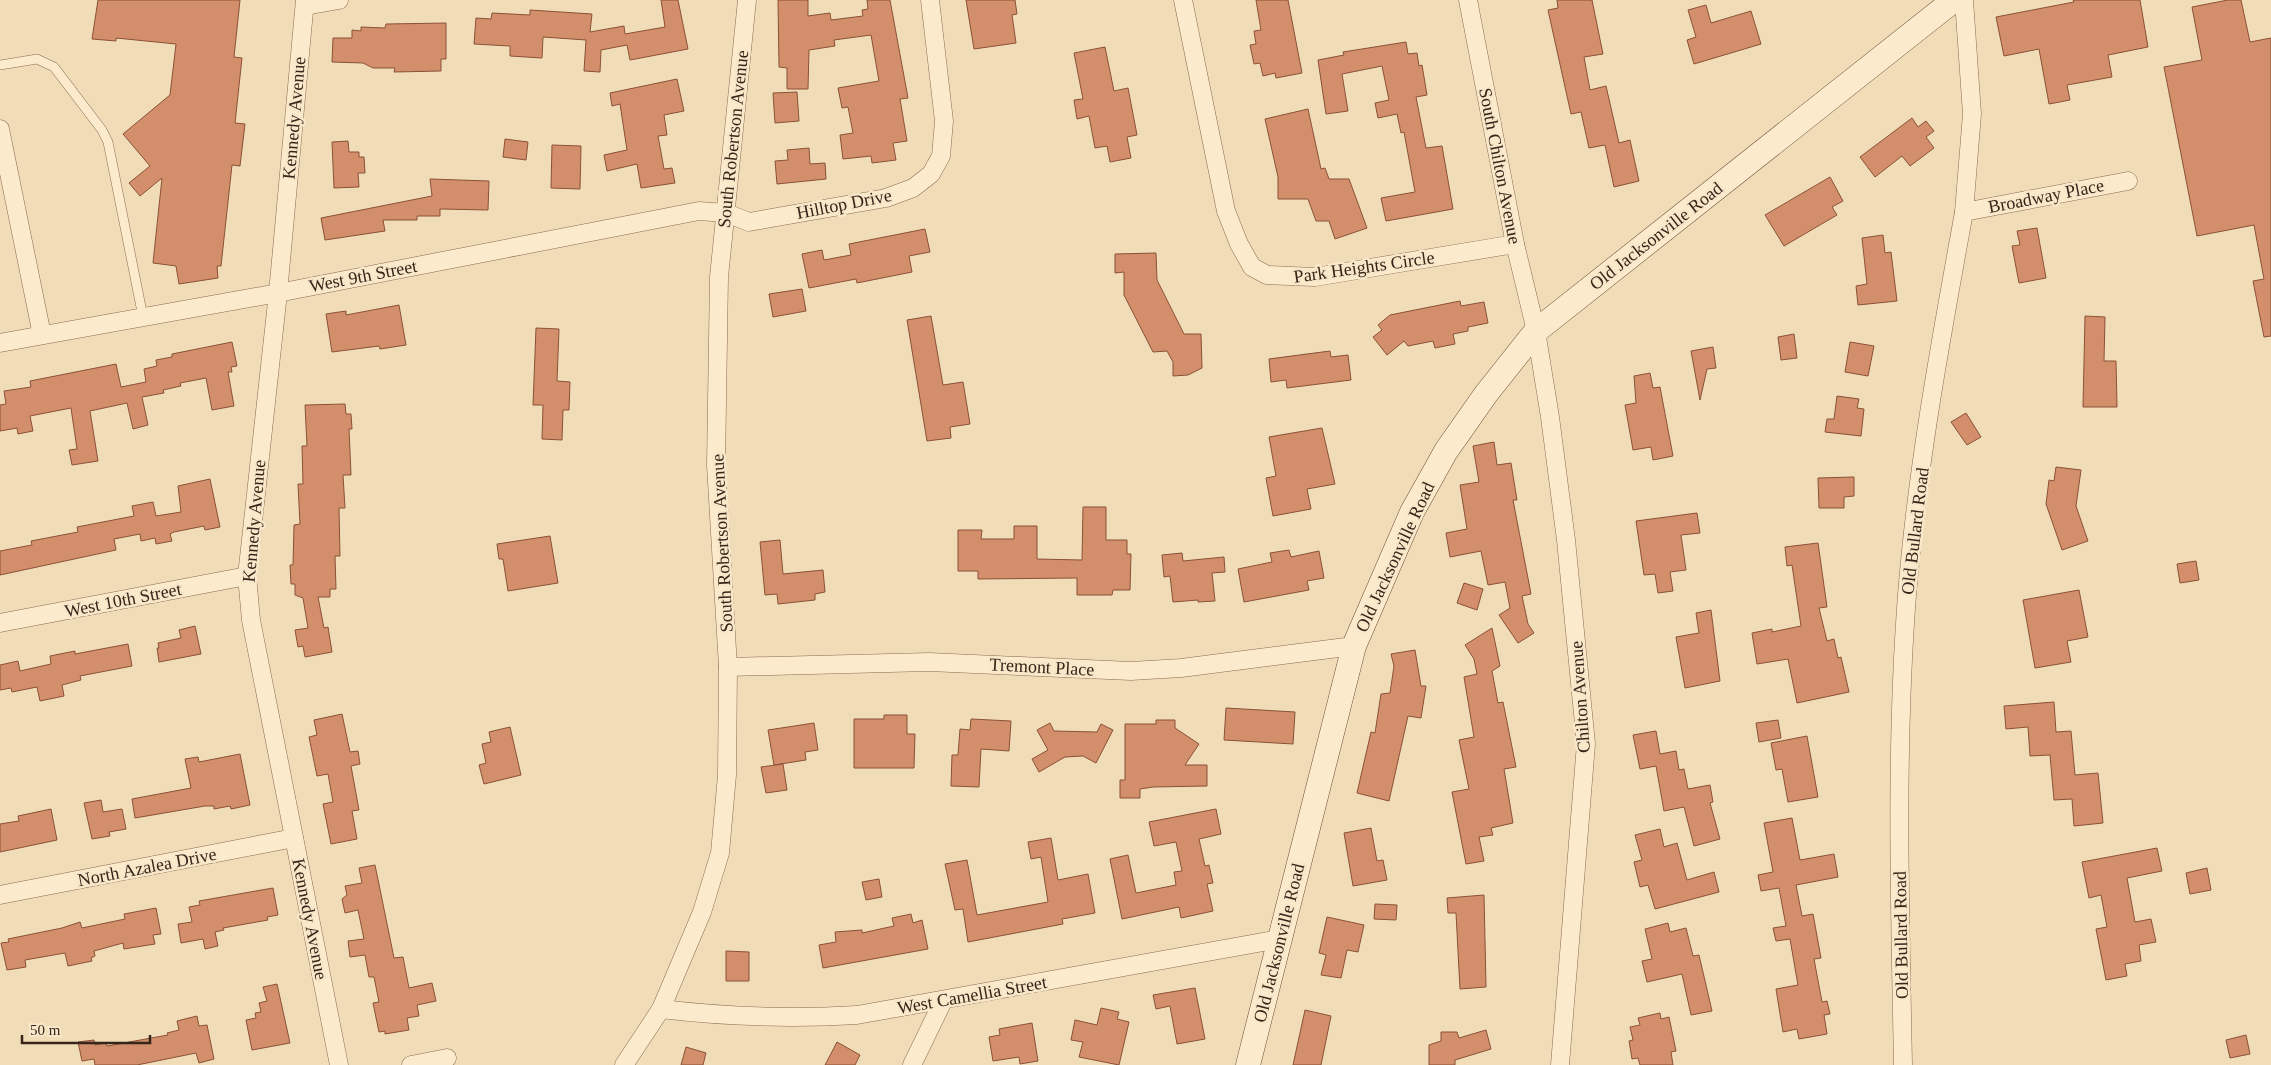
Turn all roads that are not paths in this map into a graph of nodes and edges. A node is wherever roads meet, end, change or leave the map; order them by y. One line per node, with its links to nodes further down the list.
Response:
1 (339, 0): 8 (street)
2 (747, 0): 13 (street, South Robertson Avenue)
3 (930, 0): 13 (street, Hilltop Drive)
4 (1183, 0): 14 (street, Park Heights Circle)
5 (1468, 0): 14 (street, South Chilton Avenue)
6 (1954, 0): 17 (main road, Old Jacksonville Road)
7 (1964, 0): 12 (street, Old Bullard Road)
8 (305, 3): 15 (street, Kennedy Avenue)
9 (0, 65): 16 (lane)
10 (0, 129): 18 (street)
11 (2128, 181): 12 (street, Broadway Place)
12 (1964, 212): 36 (street, Old Bullard Road)
13 (726, 213): 15 (street, West 9th Street); 23 (street, South Robertson Avenue)
14 (1515, 244): 17 (street, South Chilton Avenue)
15 (278, 293): 16 (street, West 9th Street); 20 (street, Kennedy Avenue)
16 (143, 317): 18 (street, West 9th Street)
17 (1536, 332): 22 (main road, Old Jacksonville Road); 35 (street, Chilton Avenue)
18 (42, 335): 19 (street, West 9th Street)
19 (0, 343)
20 (247, 576): 21 (street, West 10th Street); 24 (street, Kennedy Avenue)
21 (0, 623)
22 (1354, 646): 23 (street, Tremont Place); 26 (main road, Old Jacksonville Road)
23 (728, 667): 28 (street, South Robertson Avenue)
24 (294, 838): 25 (street, North Azalea Drive); 30 (street, Kennedy Avenue)
25 (0, 895)
26 (1280, 939): 27 (street, West Camellia Street); 34 (main road, Old Jacksonville Road)
27 (944, 1001): 28 (street, West Camellia Street); 33 (street)
28 (661, 1009): 32 (street, South Robertson Avenue)
29 (447, 1058): 31 (street)
30 (339, 1065)
31 (411, 1065)
32 (624, 1065)
33 (912, 1065)
34 (1248, 1065)
35 (1560, 1065)
36 (1903, 1065)

